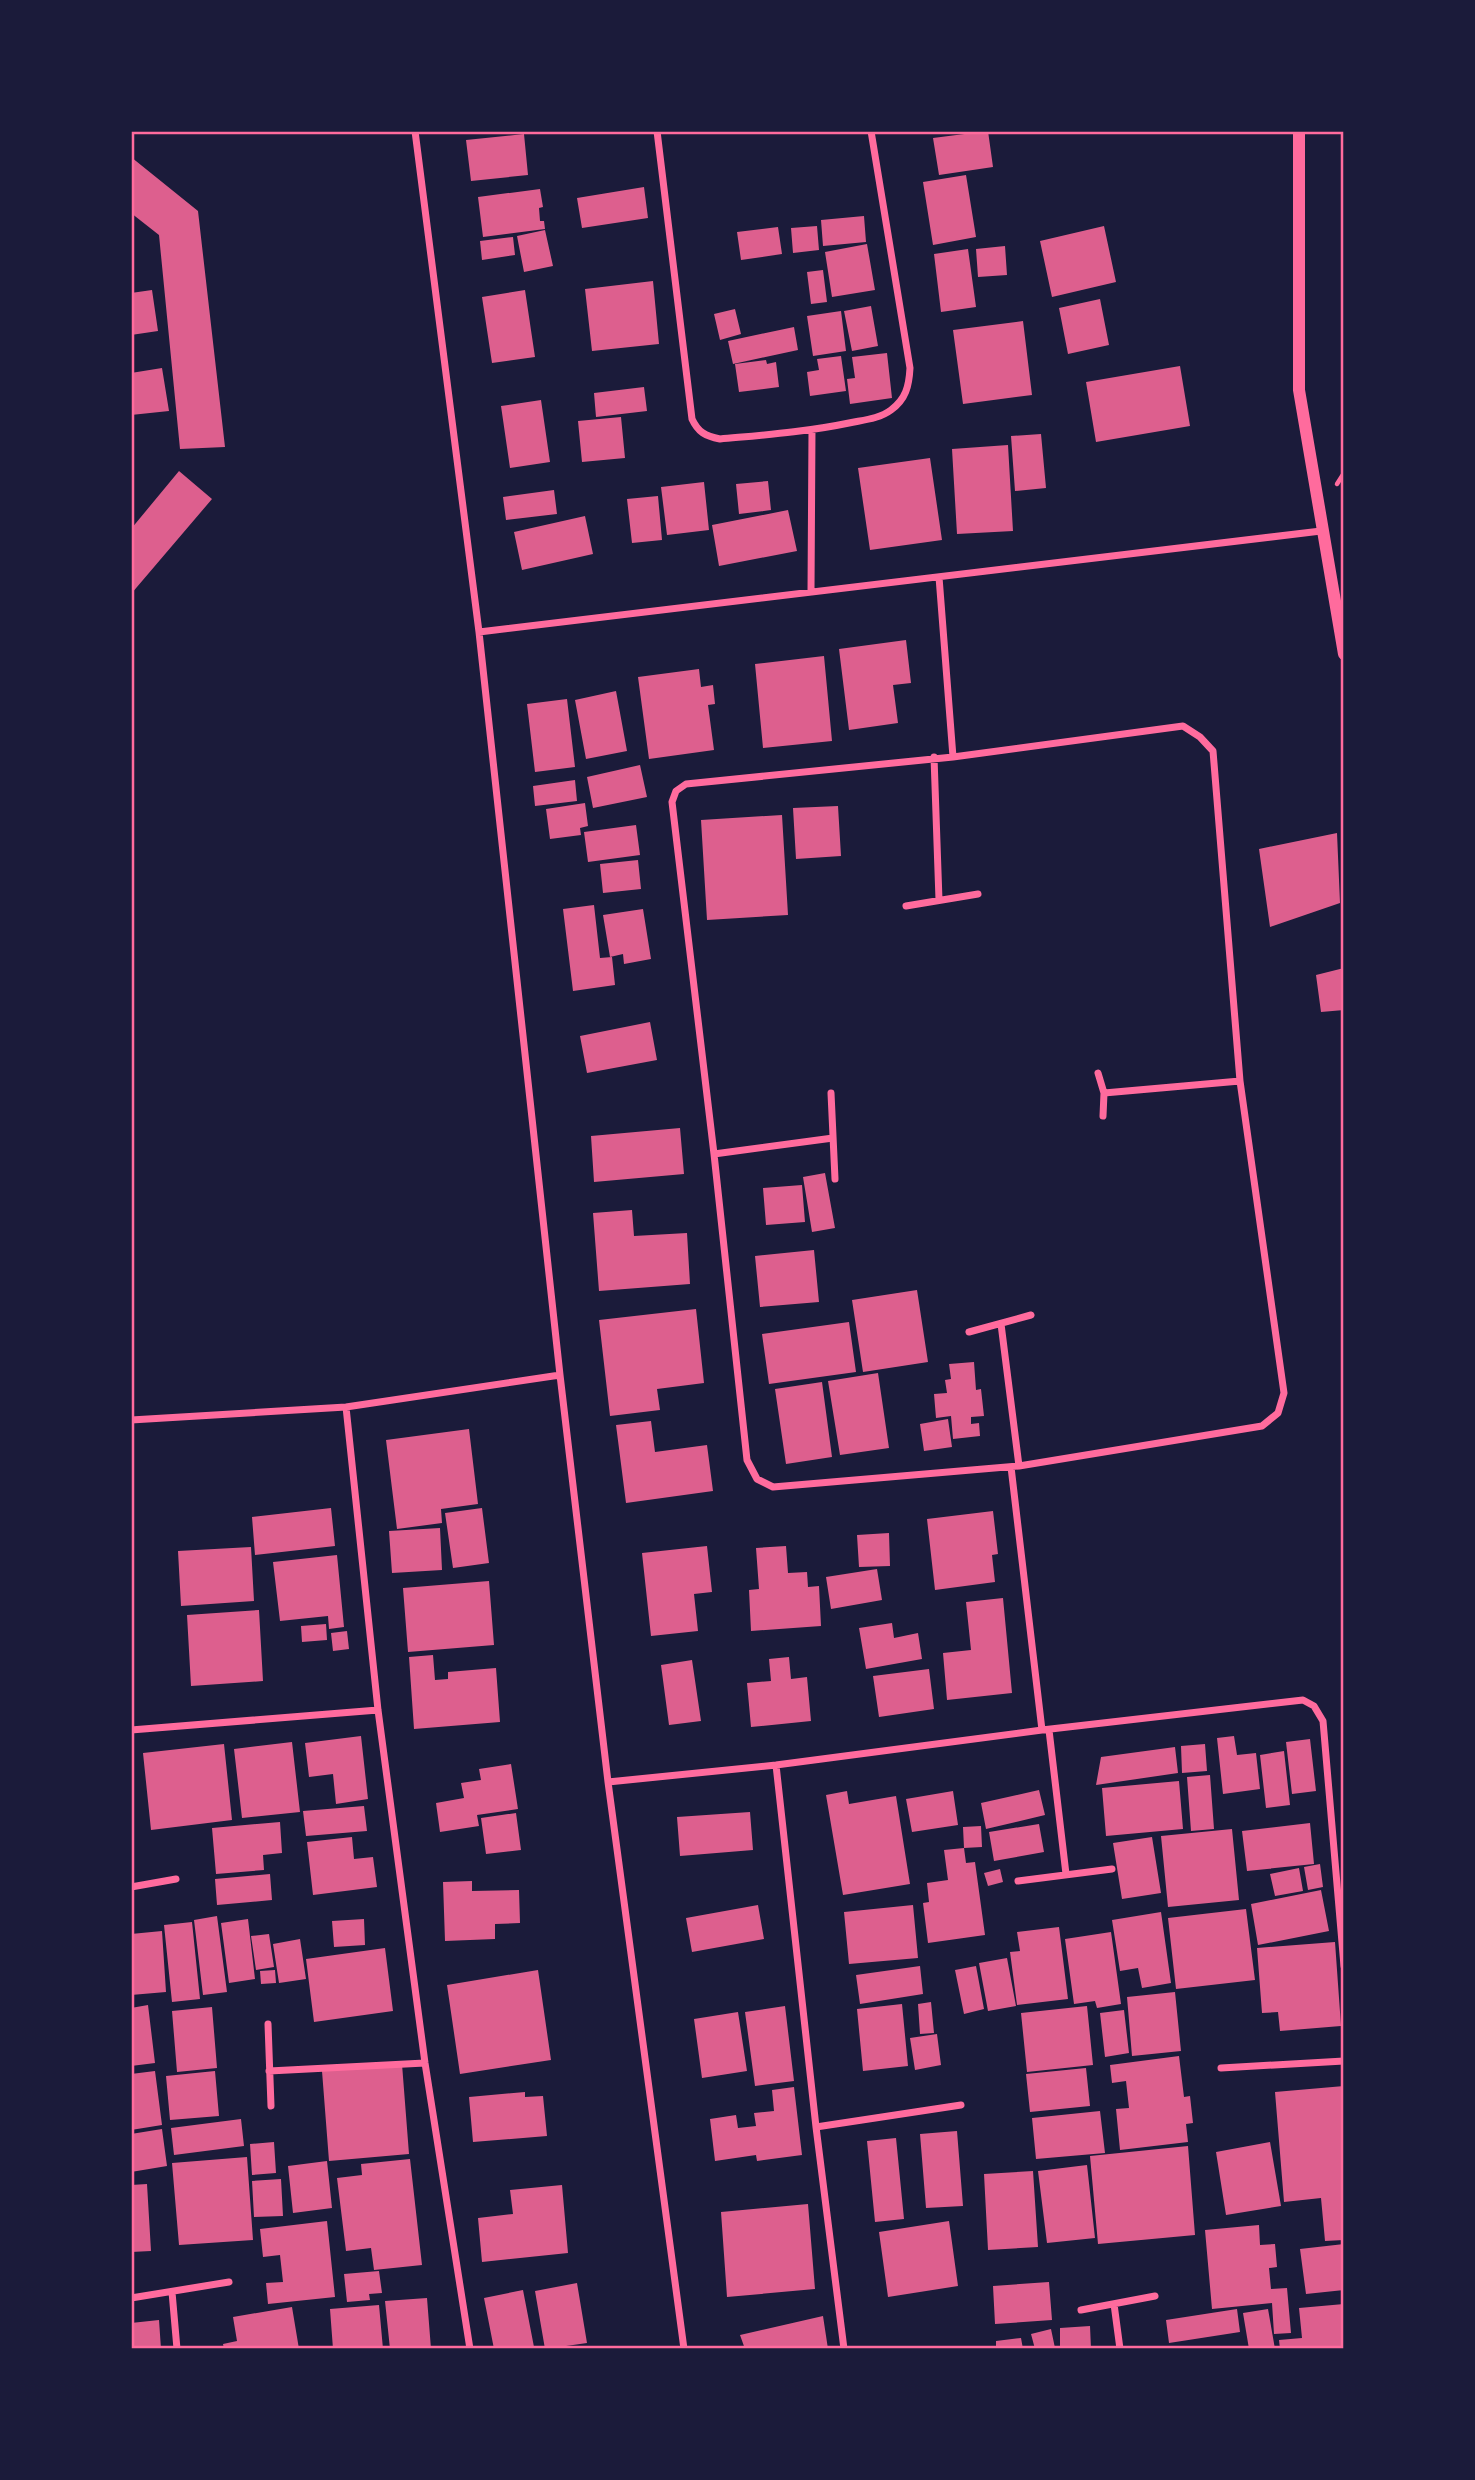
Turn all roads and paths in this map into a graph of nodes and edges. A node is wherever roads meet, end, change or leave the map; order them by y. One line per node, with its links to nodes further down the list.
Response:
1 (415, 131): 9 (street)
2 (657, 131): 5 (street)
3 (871, 131): 5 (street)
4 (1299, 131): 6 (street)
5 (812, 430): 8 (street)
6 (1321, 531): 7 (street); 10 (street)
7 (939, 578): 8 (street); 12 (street)
8 (811, 592): 9 (street)
9 (479, 632): 27 (street)
10 (1344, 654)
11 (934, 757): 12 (street); 14 (street); 22 (street)
12 (953, 757): 17 (street)
13 (978, 894): 14 (street)
14 (939, 900): 15 (street)
15 (906, 906)
16 (1098, 1073): 19 (street)
17 (1240, 1081): 19 (street); 30 (street)
18 (831, 1093): 21 (street)
19 (1104, 1093): 20 (street)
20 (1102, 1116)
21 (833, 1138): 22 (street); 23 (street)
22 (714, 1154): 30 (street)
23 (835, 1179)
24 (1031, 1315): 25 (street)
25 (1000, 1324): 26 (street); 30 (street)
26 (969, 1332)
27 (559, 1375): 28 (street); 35 (street)
28 (346, 1407): 29 (street); 31 (street)
29 (131, 1420)
30 (1015, 1467): 33 (street)
31 (378, 1710): 32 (street); 44 (street)
32 (131, 1730)
33 (1046, 1730): 34 (street); 37 (street); 41 (street)
34 (776, 1765): 35 (street); 49 (street)
35 (608, 1782): 58 (street)
36 (1112, 1869): 37 (street)
37 (1066, 1874): 39 (street)
38 (176, 1879): 40 (street)
39 (1018, 1881)
40 (131, 1887)
41 (1344, 1966)
42 (268, 2024): 46 (street)
43 (1344, 2061): 45 (street)
44 (425, 2063): 46 (street); 57 (street)
45 (1221, 2068)
46 (269, 2071): 48 (street)
47 (961, 2105): 49 (street)
48 (271, 2106)
49 (816, 2127): 59 (street)
50 (229, 2282): 51 (street)
51 (172, 2291): 53 (street); 56 (street)
52 (1155, 2296): 54 (street)
53 (131, 2298)
54 (1114, 2304): 55 (street); 60 (street)
55 (1081, 2310)
56 (177, 2349)
57 (470, 2349)
58 (684, 2349)
59 (844, 2349)
60 (1120, 2349)

